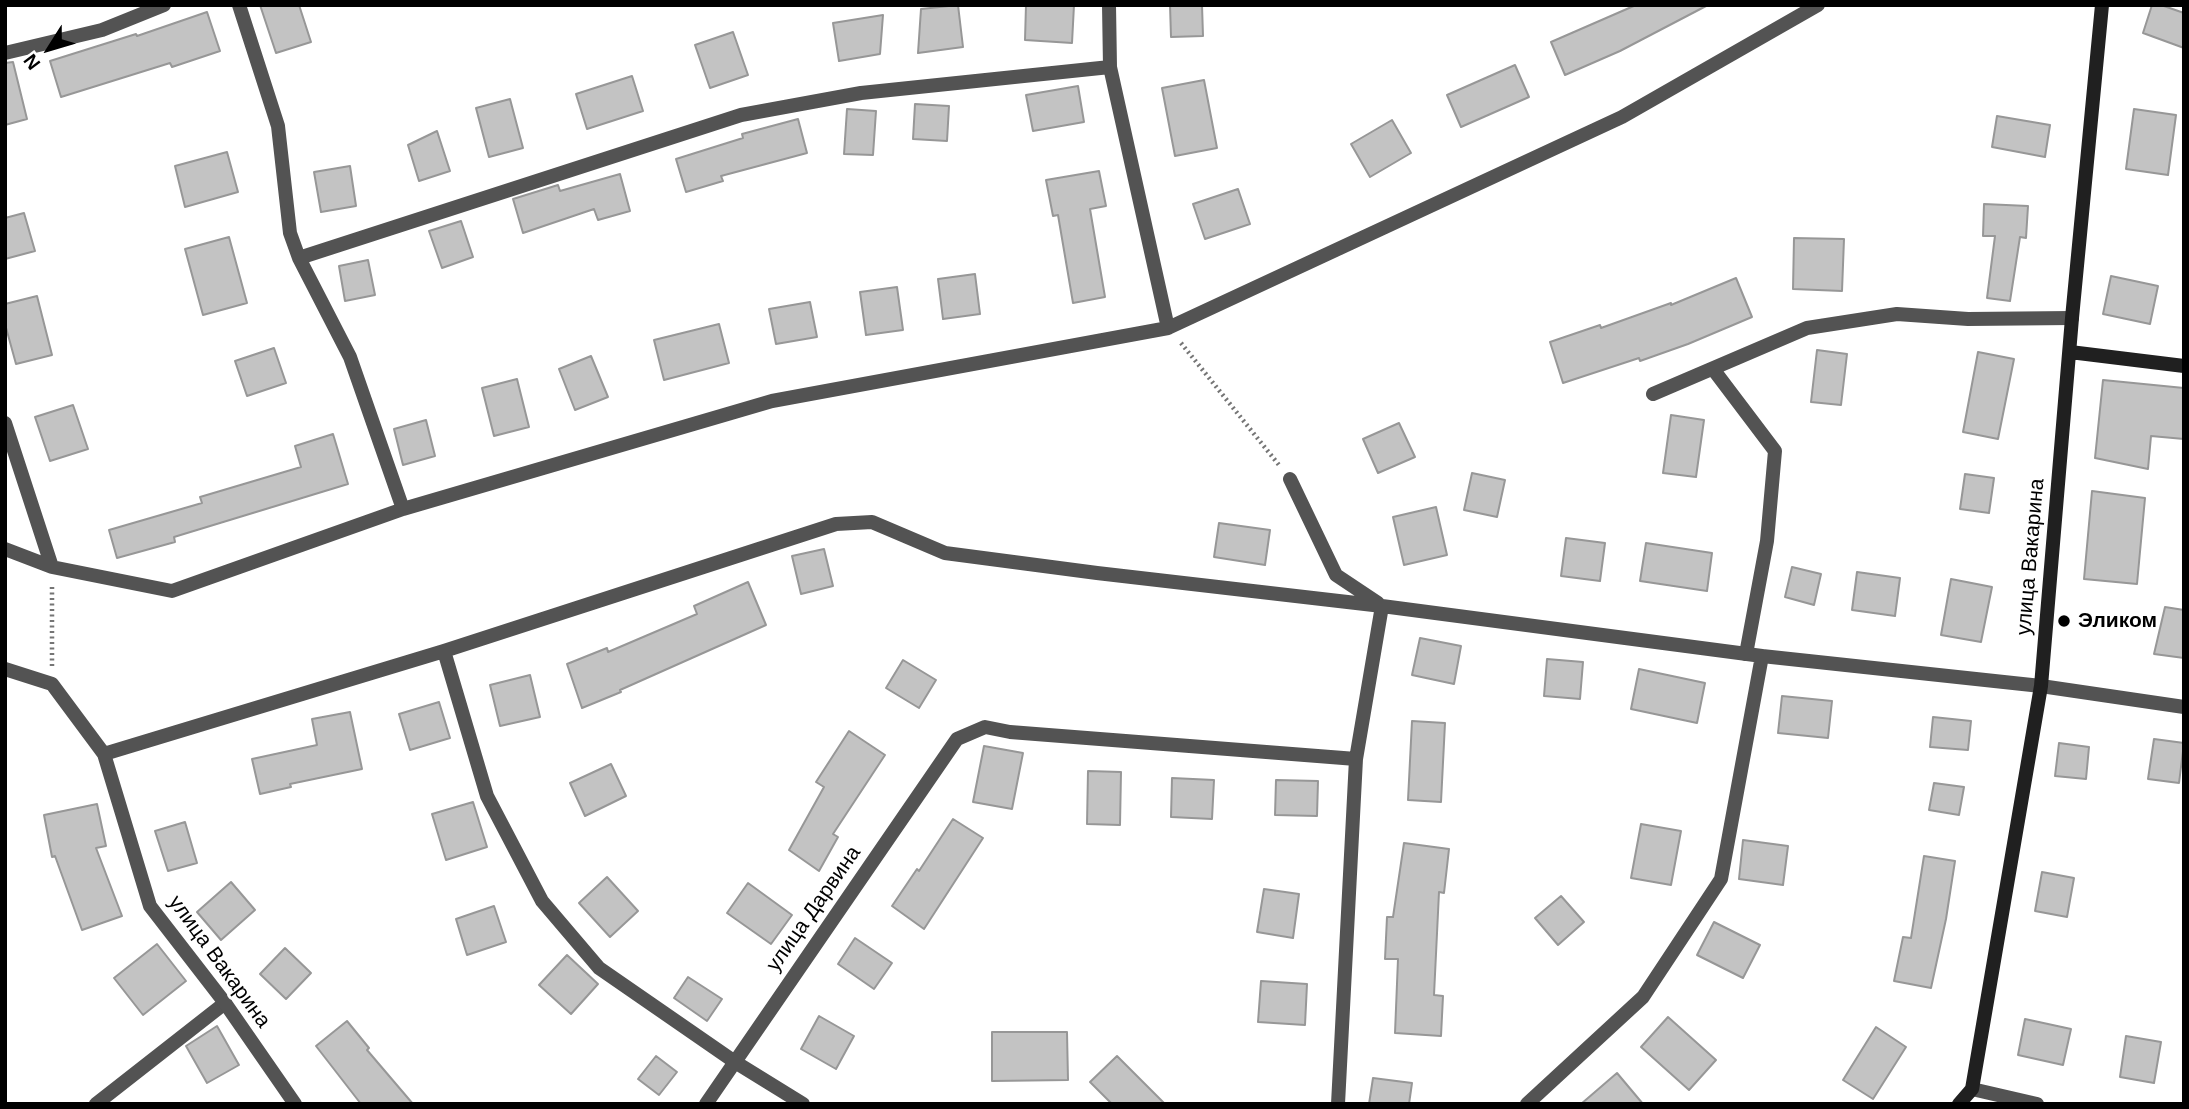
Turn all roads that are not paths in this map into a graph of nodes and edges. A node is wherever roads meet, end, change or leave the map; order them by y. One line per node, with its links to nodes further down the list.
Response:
1 (164, 5): 6 (street)
2 (239, 5): 8 (street)
3 (1109, 5): 7 (street)
4 (1818, 5): 10 (street)
5 (2102, 5): 9 (street, улица Вакарина)
6 (5, 53)
7 (1110, 66): 8 (street); 10 (street)
8 (299, 258): 17 (street)
9 (2072, 318): 11 (street, улица Вакарина); 13 (street)
10 (1168, 328): 17 (street)
11 (2070, 352): 12 (street); 25 (street, улица Вакарина)
12 (2184, 366)
13 (1713, 369): 14 (street); 22 (street)
14 (1653, 394)
15 (5, 424): 19 (street)
16 (1290, 479): 20 (street)
17 (403, 509): 19 (street)
18 (5, 550): 19 (street)
19 (52, 568)
20 (1382, 606): 21 (street); 22 (street); 28 (street)
21 (444, 651): 27 (street); 30 (street)
22 (1746, 654): 23 (street)
23 (1762, 656): 25 (street); 37 (street)
24 (5, 669): 27 (street, улица Вакарина)
25 (2040, 686): 26 (street); 31 (street, улица Вакарина)
26 (2184, 707)
27 (104, 754): 29 (street, улица Вакарина)
28 (1356, 759): 30 (street, улица Дарвина); 36 (street)
29 (225, 1003): 32 (street); 33 (street, улица Вакарина)
30 (735, 1062): 34 (street, улица Дарвина); 35 (street)
31 (1972, 1089): 38 (street); 39 (street)
32 (96, 1104)
33 (295, 1104)
34 (706, 1104)
35 (803, 1104)
36 (1338, 1104)
37 (1527, 1104)
38 (1959, 1104)
39 (2037, 1104)

